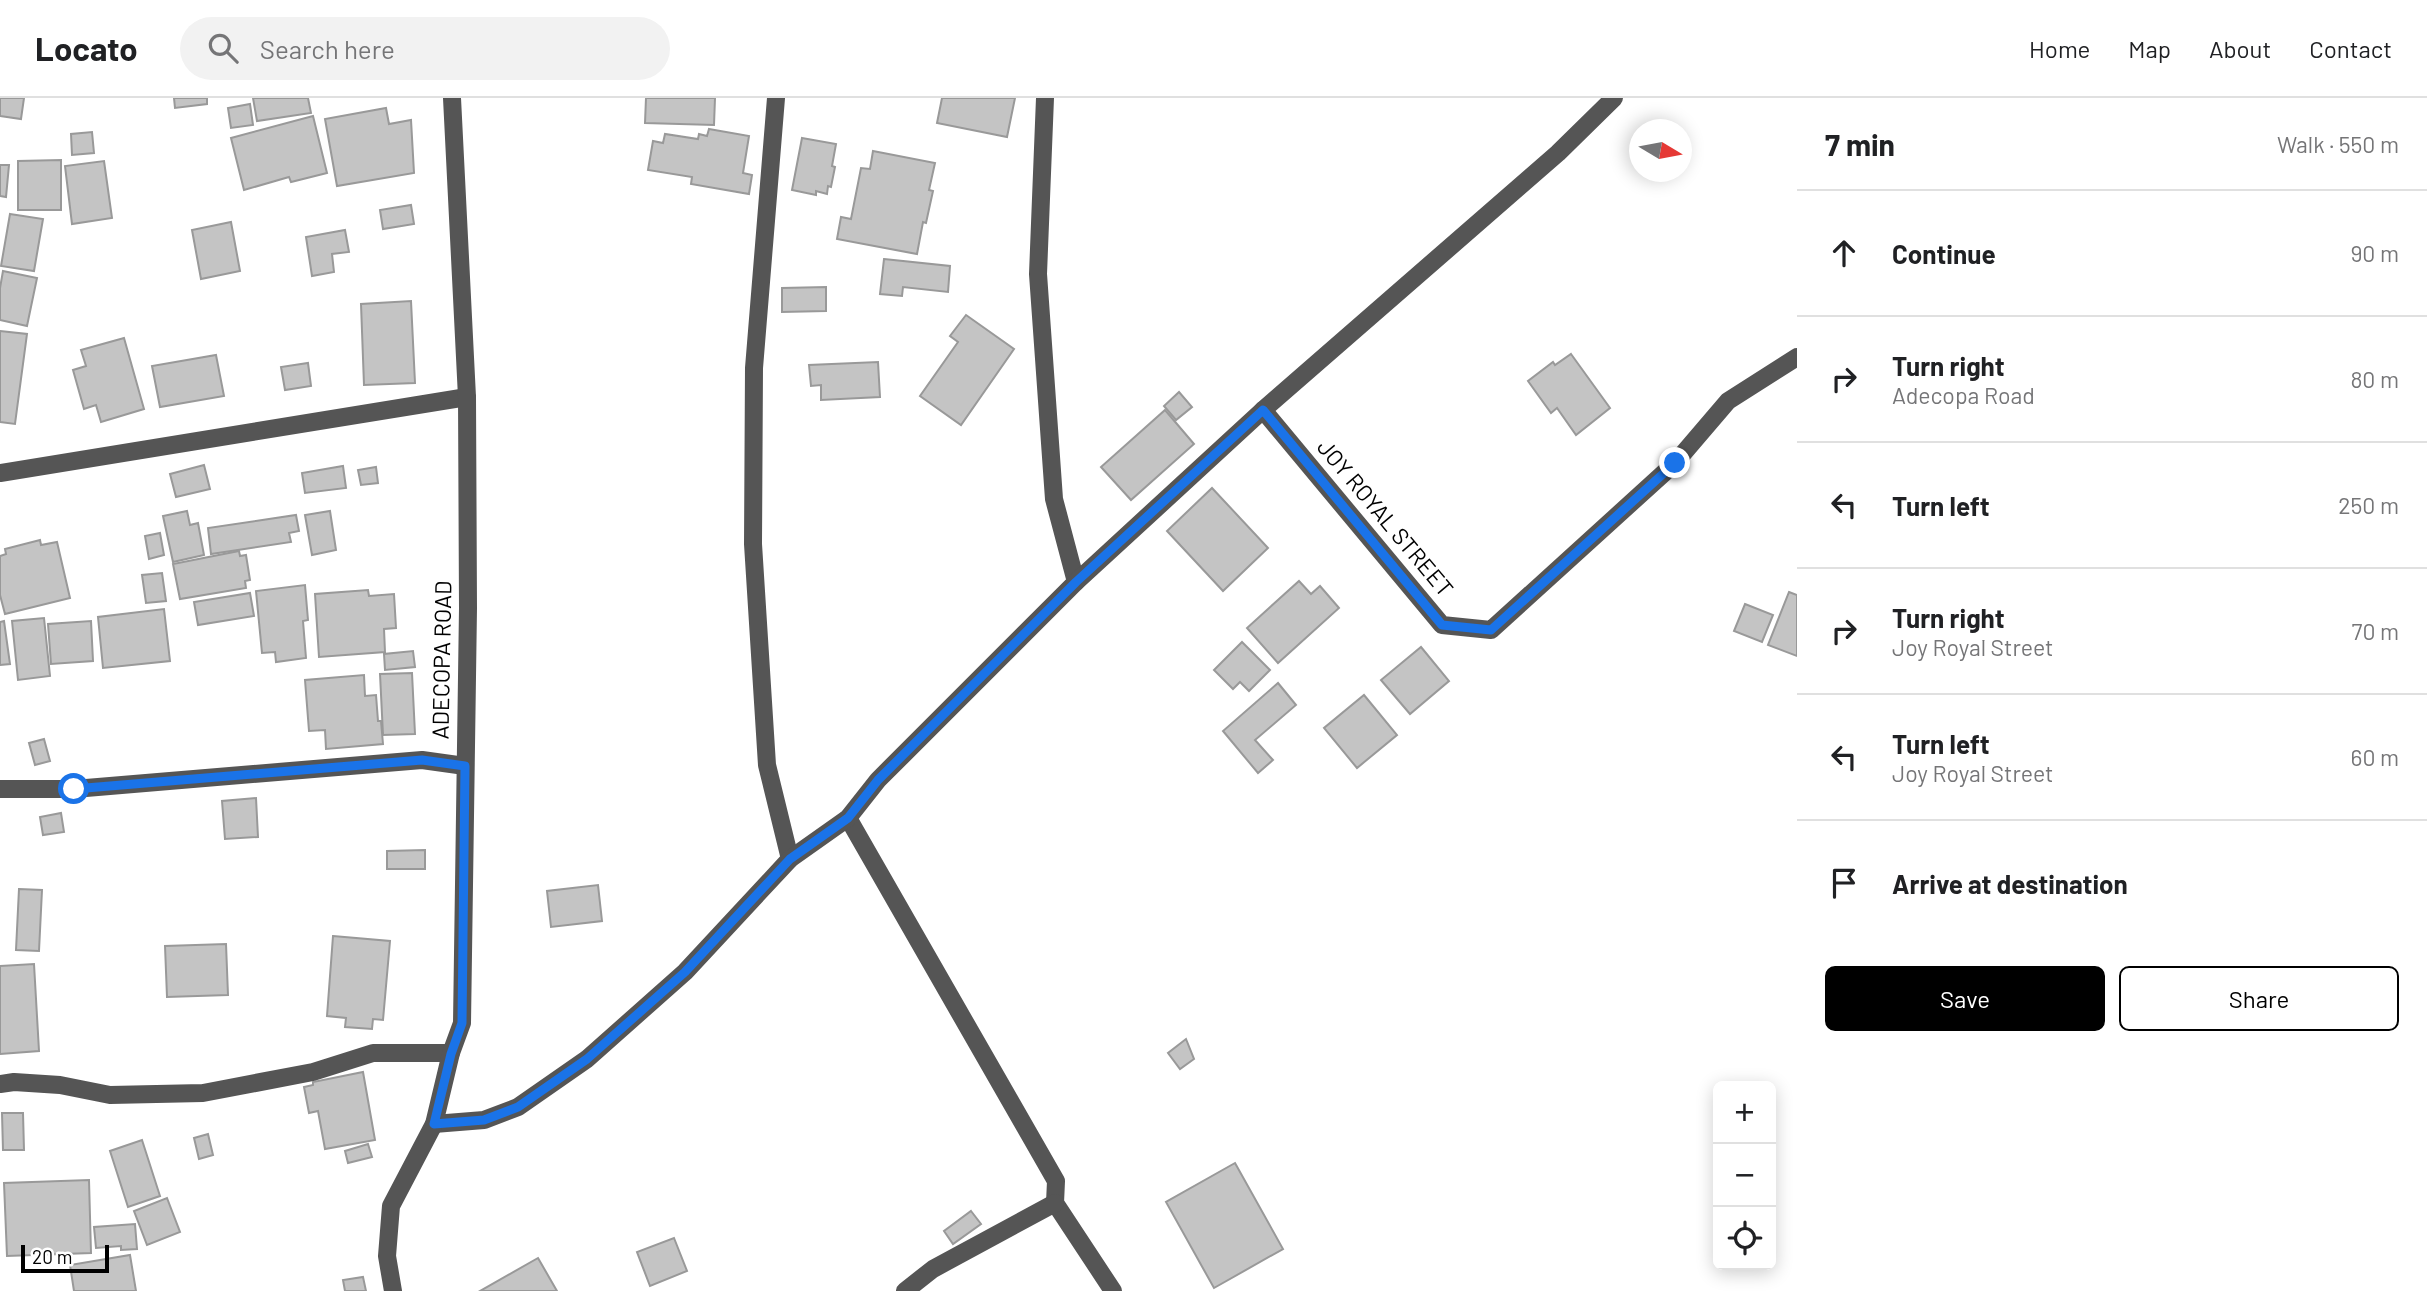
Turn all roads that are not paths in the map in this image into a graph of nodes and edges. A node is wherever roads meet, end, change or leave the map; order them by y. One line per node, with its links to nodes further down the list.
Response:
1 (452, 98): 6 (street, ADECOPA ROAD)
2 (776, 98): 13 (street)
3 (1045, 98): 9 (street)
4 (1615, 98): 7 (street)
5 (1797, 357): 7 (street, JOY ROYAL STREET)
6 (467, 397): 8 (street); 10 (street, ADECOPA ROAD)
7 (1263, 410): 9 (street)
8 (0, 473)
9 (1076, 582): 12 (street)
10 (465, 766): 11 (street); 14 (street, ADECOPA ROAD)
11 (0, 789)
12 (848, 818): 13 (street); 17 (street)
13 (790, 859): 16 (street)
14 (451, 1054): 15 (street); 16 (street, ADECOPA ROAD)
15 (0, 1084)
16 (434, 1124): 18 (street, ADECOPA ROAD)
17 (1055, 1203): 19 (street); 20 (street)
18 (393, 1291)
19 (905, 1291)
20 (1113, 1291)

